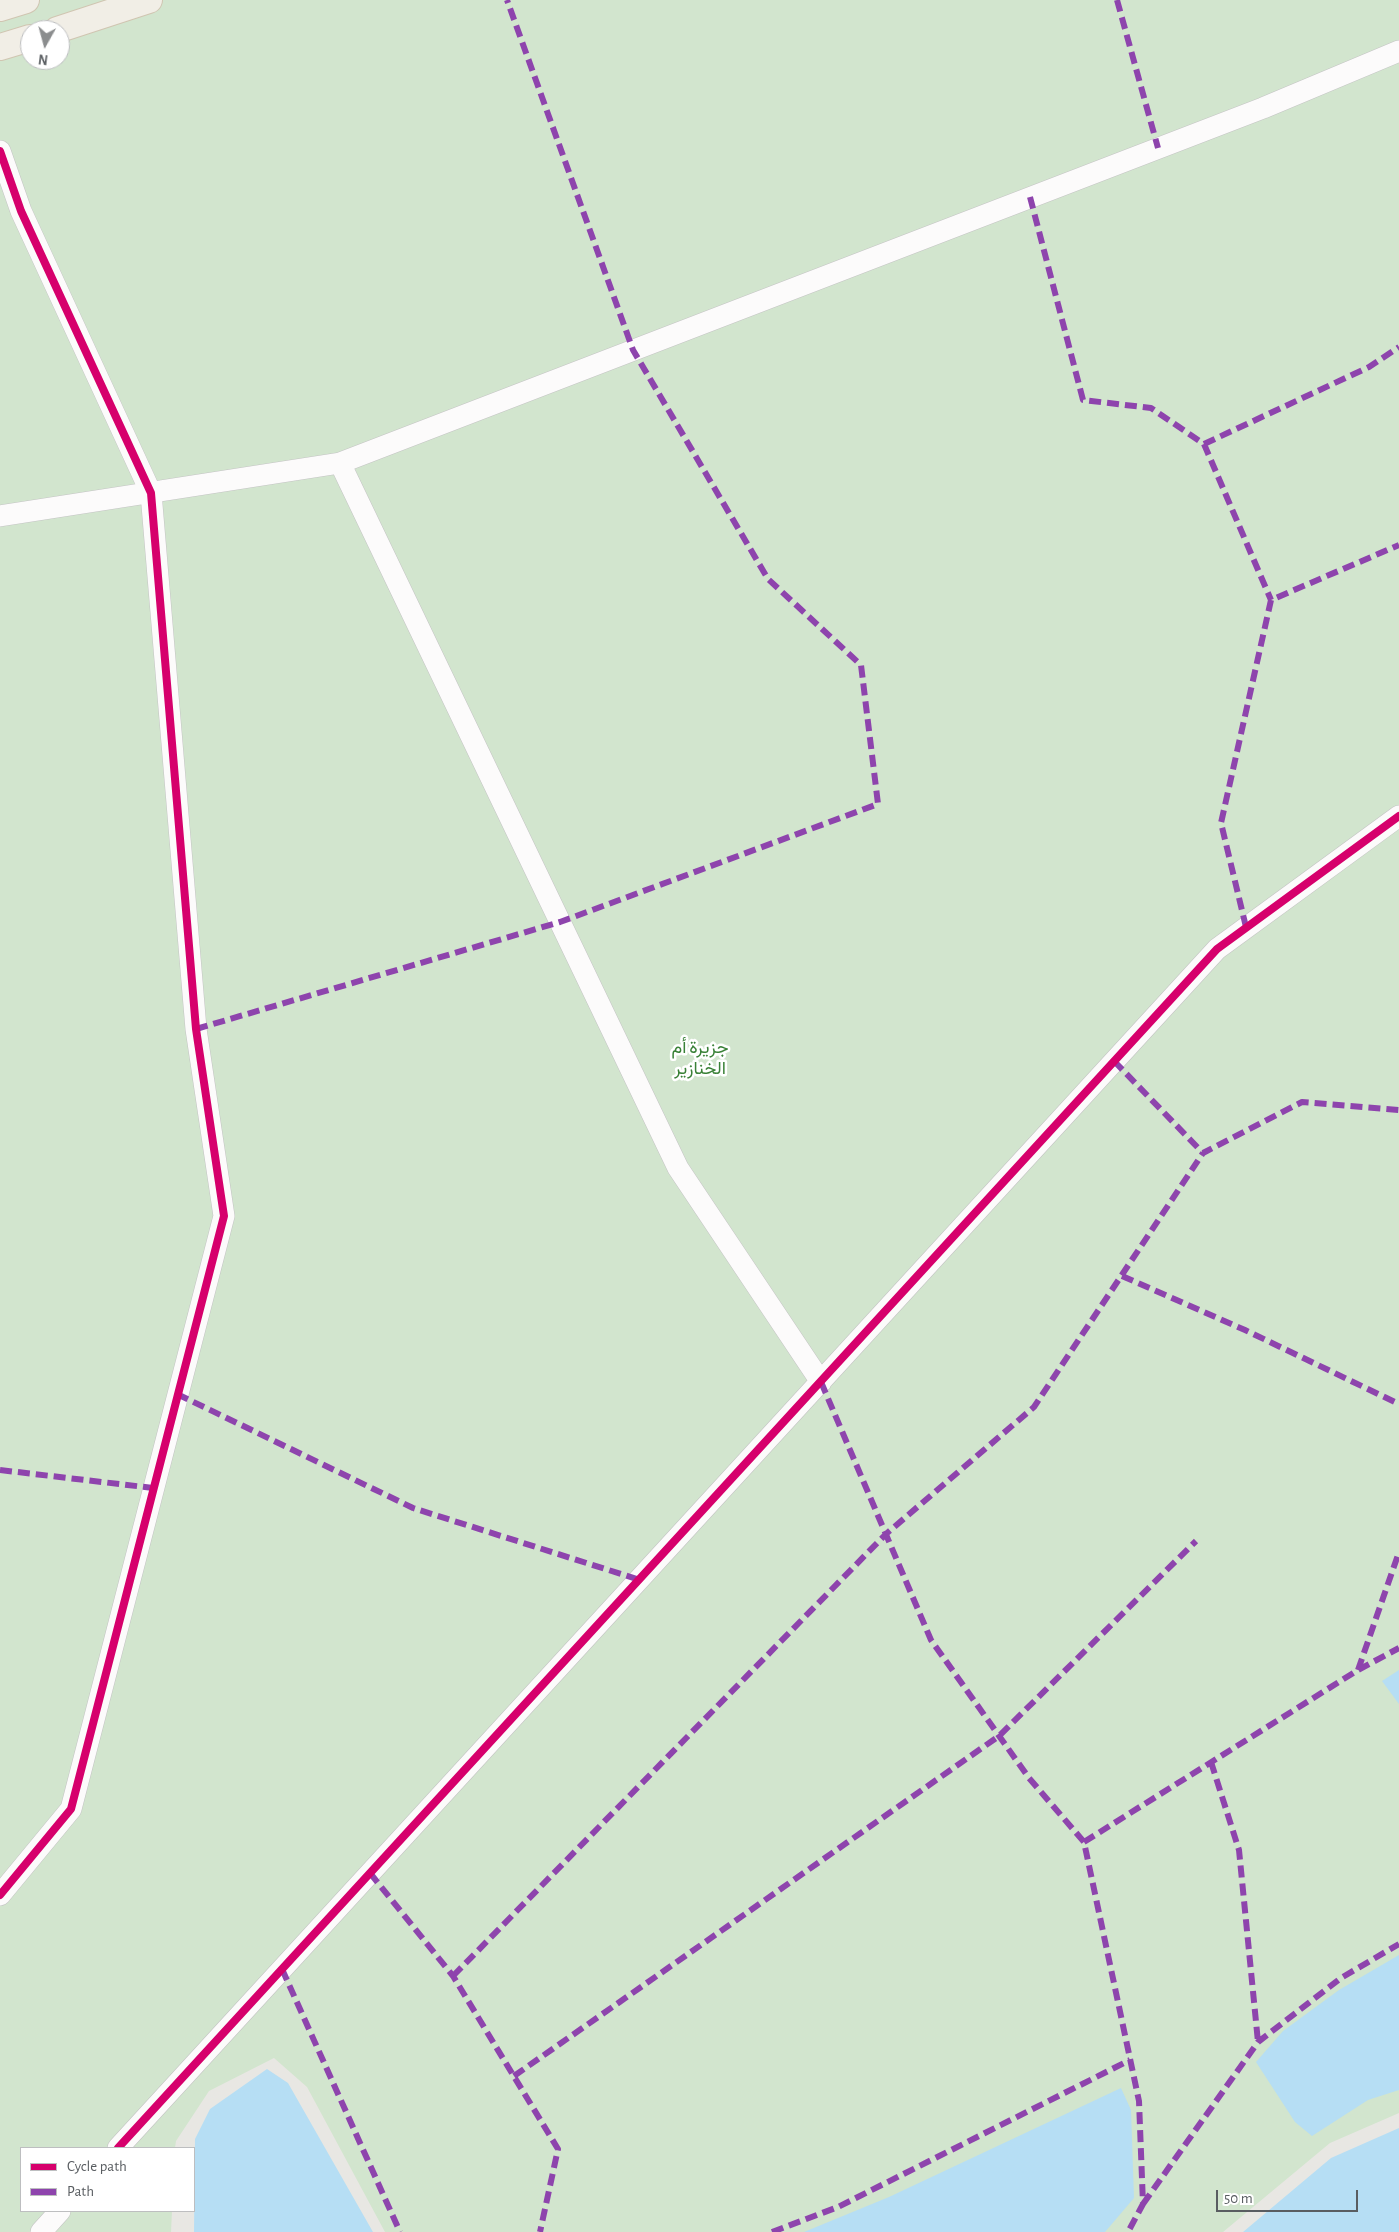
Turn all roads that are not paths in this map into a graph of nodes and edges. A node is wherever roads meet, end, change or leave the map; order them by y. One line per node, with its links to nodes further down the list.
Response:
1 (26, 0): 3 (main road)
2 (149, 0): 4 (main road)
3 (0, 8)
4 (70, 26)
5 (20, 41): 6 (main road)
6 (0, 47)
7 (1399, 50): 9 (street)
8 (0, 151): 10 (street)
9 (340, 463): 10 (street); 13 (street)
10 (151, 493): 11 (street); 14 (street)
11 (0, 516)
12 (1399, 816): 13 (street)
13 (821, 1382): 15 (street)
14 (0, 1895)
15 (119, 2147)
16 (59, 2212): 17 (street)
17 (41, 2232)

